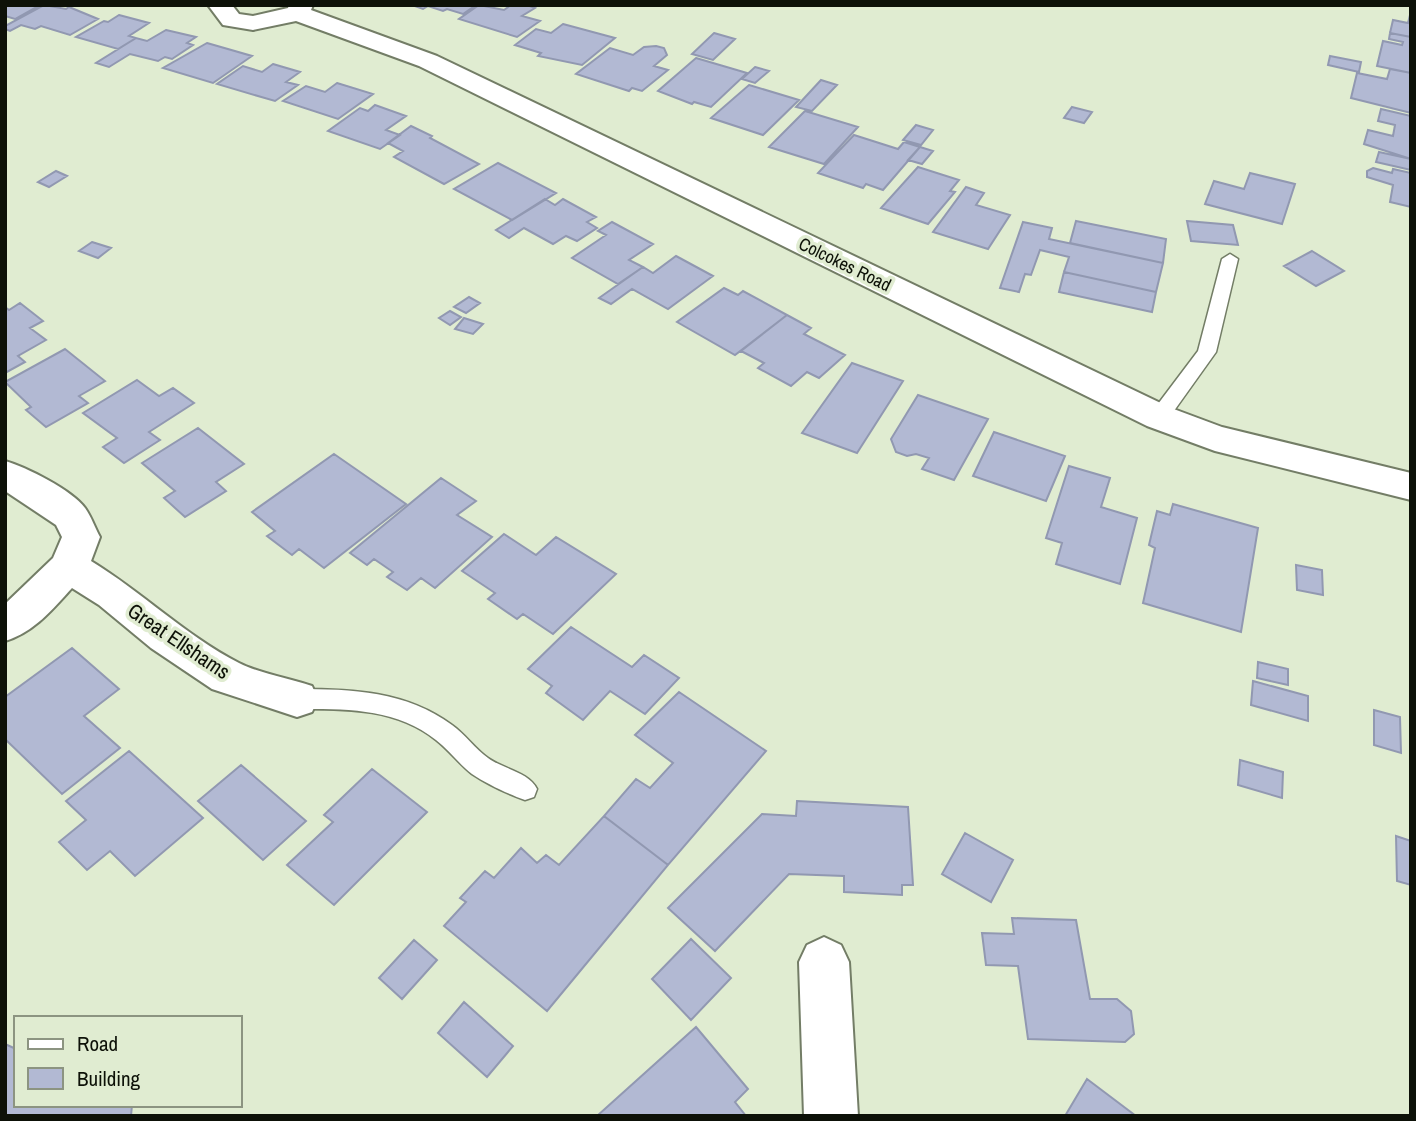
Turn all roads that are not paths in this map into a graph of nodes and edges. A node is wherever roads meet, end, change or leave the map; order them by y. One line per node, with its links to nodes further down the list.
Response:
1 (220, 5): 2 (street)
2 (299, 9): 4 (street, Colcokes Road)
3 (1230, 259): 4 (lane)
4 (1159, 417): 6 (street, Colcokes Road)
5 (5, 474): 7 (street)
6 (1411, 487)
7 (69, 567): 8 (street); 9 (street, Great Ellshams)
8 (5, 625)
9 (297, 699): 10 (lane)
10 (525, 789)
11 (824, 962): 12 (street)
12 (831, 1116)

